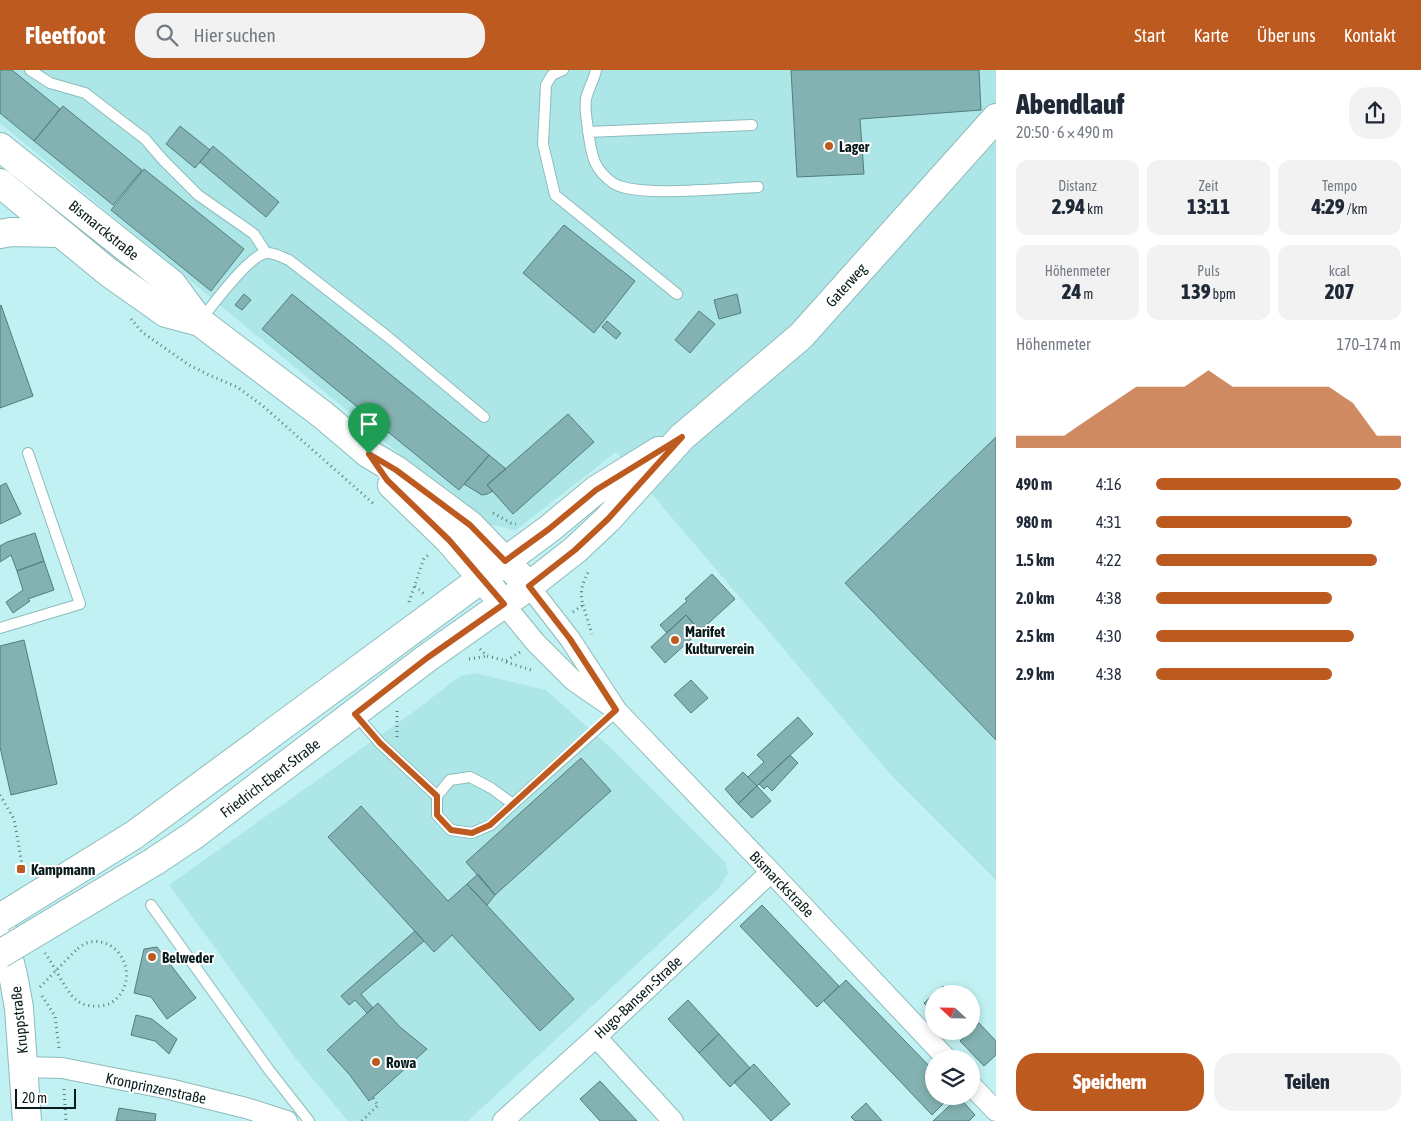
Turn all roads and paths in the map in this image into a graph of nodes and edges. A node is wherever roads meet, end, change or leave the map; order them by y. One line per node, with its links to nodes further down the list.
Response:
1 (30, 70): 12 (lane)
2 (563, 70): 13 (lane)
3 (596, 70): 6 (lane)
4 (996, 118): 17 (main road, Gaterweg)
5 (752, 125): 6 (lane)
6 (588, 132): 9 (lane)
7 (0, 146): 15 (main road, Bismarckstraße)
8 (0, 183): 10 (main road, Bismarckstraße)
9 (758, 187)
10 (58, 233): 11 (main road); 15 (main road, Bismarckstraße)
11 (0, 234)
12 (266, 253): 15 (lane); 16 (lane)
13 (677, 294)
14 (124, 312): 20 (path)
15 (200, 322): 19 (main road, Bismarckstraße)
16 (484, 417)
17 (682, 437): 23 (main road, Gaterweg); 25 (main road, Gaterweg)
18 (28, 453): 27 (lane)
19 (369, 454): 23 (main road, Bismarckstraße); 24 (main road, Bismarckstraße)
20 (381, 509)
21 (425, 550): 22 (path)
22 (424, 558)
23 (505, 561): 24 (main road); 25 (main road, Bismarckstraße)
24 (482, 578): 26 (main road, Bismarckstraße); 38 (main road, bridge)
25 (529, 586): 26 (main road, Friedrich-Ebert-Straße); 30 (street, Bismarckstraße)
26 (504, 604): 30 (street, Bismarckstraße); 32 (main road, Friedrich-Ebert-Straße)
27 (0, 628)
28 (506, 661): 29 (path)
29 (538, 672)
30 (616, 710): 35 (lane); 36 (street, Bismarckstraße)
31 (397, 711): 33 (path)
32 (355, 714): 33 (lane); 39 (main road, Friedrich-Ebert-Straße, bridge)
33 (397, 758): 34 (lane)
34 (437, 796): 35 (lane); 35 (lane)
35 (513, 804)
36 (771, 872): 42 (street, Hugo-Bansen-Straße); 43 (street, Bismarckstraße)
37 (151, 905): 52 (lane)
38 (0, 919): 44 (main road, Kruppstraße)
39 (33, 936): 40 (main road, Friedrich-Ebert-Straße, bridge); 41 (path, bridge)
40 (0, 954)
41 (37, 989)
42 (596, 1037): 54 (street, Hugo-Bansen-Straße); 55 (street)
43 (939, 1050)
44 (24, 1067): 45 (street, Kronprinzenstraße); 49 (main road, Kruppstraße)
45 (62, 1068): 50 (path); 51 (street, Kronprinzenstraße)
46 (980, 1094): 48 (street)
47 (373, 1098): 53 (path)
48 (996, 1111)
49 (27, 1121)
50 (66, 1121)
51 (287, 1121)
52 (308, 1121)
53 (362, 1121)
54 (503, 1121)
55 (673, 1121)

